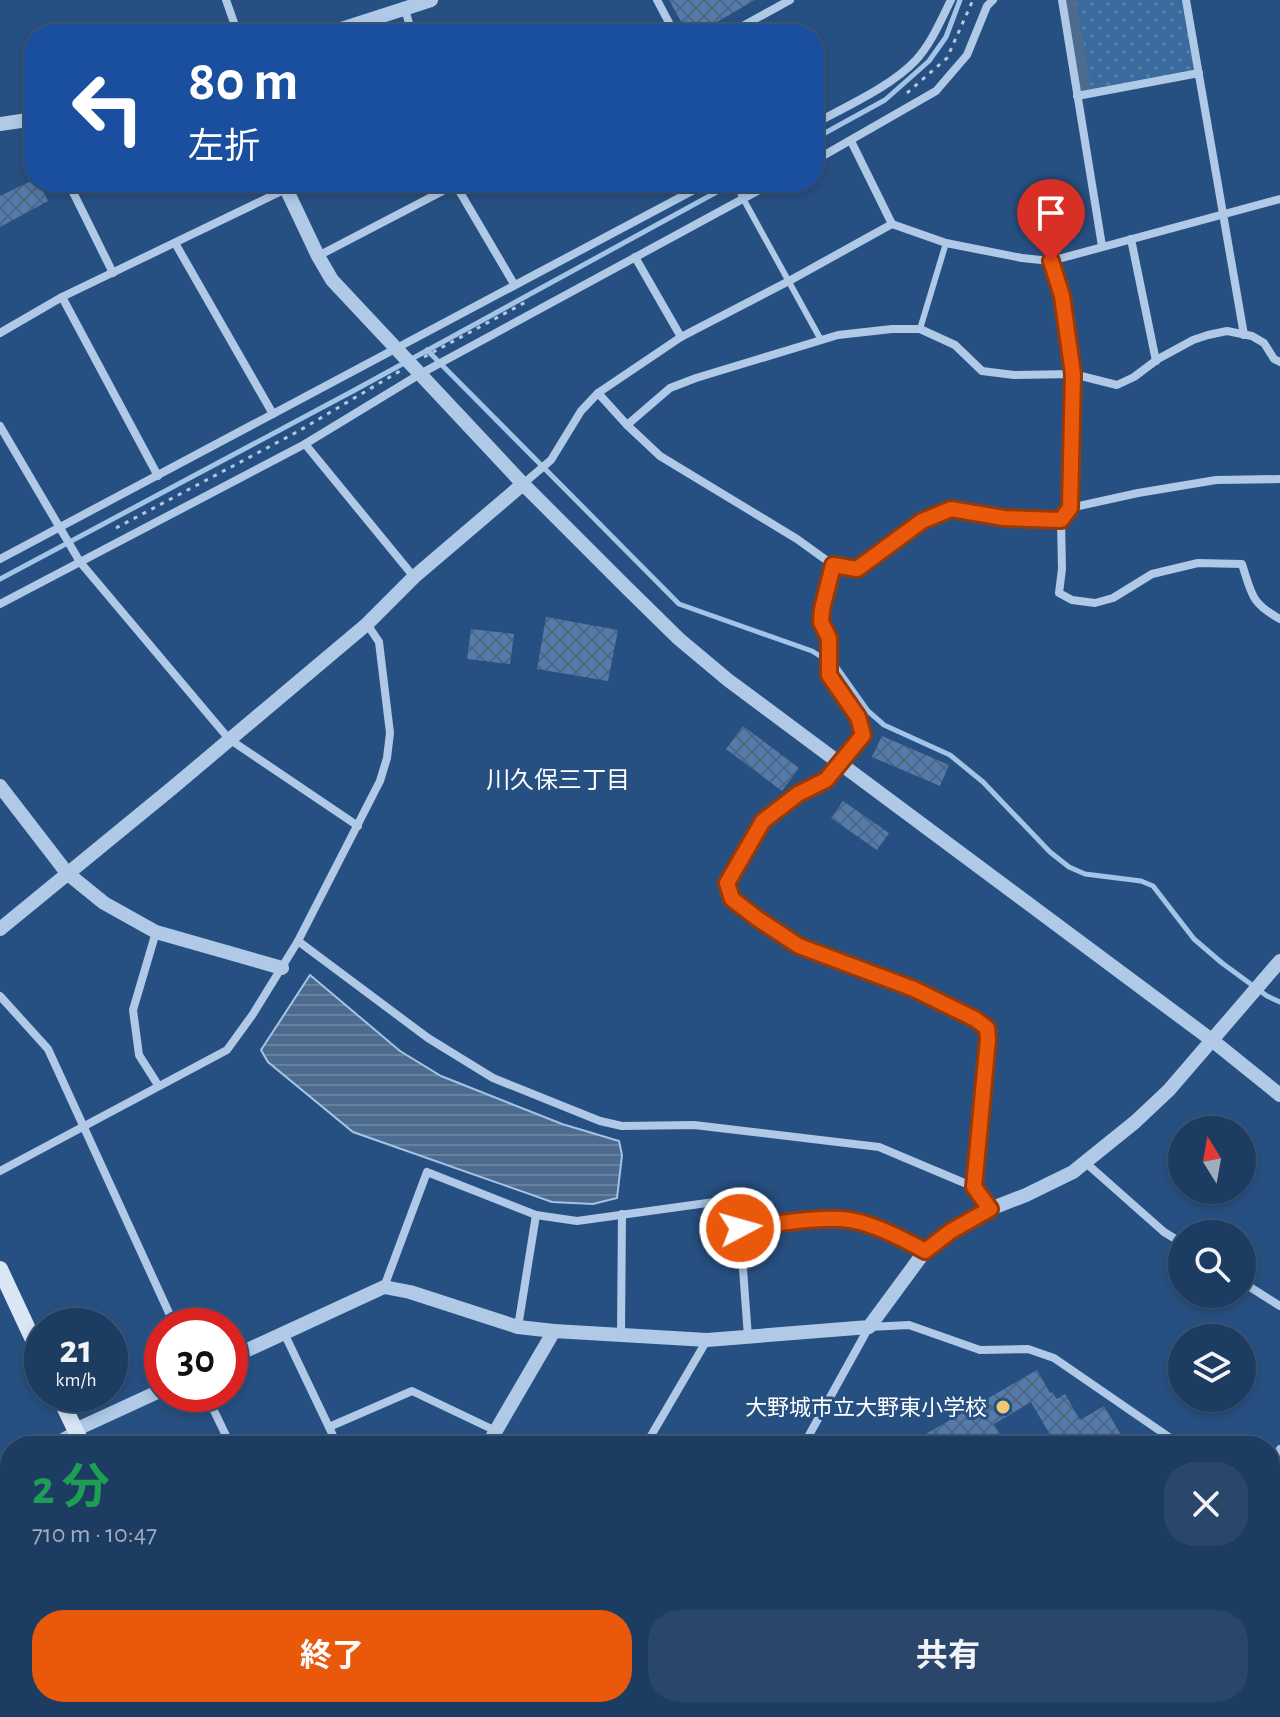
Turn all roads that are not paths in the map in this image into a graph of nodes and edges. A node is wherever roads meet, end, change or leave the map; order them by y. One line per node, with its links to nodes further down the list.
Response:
1 (226, 0): 10 (street)
2 (431, 0): 9 (street)
3 (657, 0): 13 (street)
4 (790, 0): 14 (street)
5 (951, 0): 17 (street)
6 (993, 0): 20 (street)
7 (1062, 0): 16 (street)
8 (1186, 0): 15 (street)
9 (405, 9): 11 (street); 12 (street)
10 (234, 24)
11 (358, 24)
12 (409, 24)
13 (670, 24)
14 (746, 24)
15 (1199, 73): 16 (street); 32 (street)
16 (1077, 96): 37 (street)
17 (824, 118)
18 (24, 120): 19 (street)
19 (0, 124)
20 (851, 141): 21 (street); 33 (street)
21 (824, 156)
22 (73, 192): 41 (street)
23 (273, 192): 35 (street)
24 (288, 192): 38 (street)
25 (439, 192): 38 (street)
26 (461, 192): 43 (street)
27 (690, 192): 43 (street)
28 (739, 192): 30 (lane)
29 (756, 192): 30 (street)
30 (743, 199): 39 (street); 42 (lane)
31 (1280, 199): 32 (street)
32 (1224, 214): 34 (street); 47 (street)
33 (892, 224): 36 (street); 42 (street)
34 (1131, 239): 37 (street); 51 (street)
35 (175, 243): 41 (street); 56 (street)
36 (946, 243): 40 (street); 45 (lane)
37 (1102, 246): 40 (street)
38 (318, 256): 50 (street)
39 (635, 257): 48 (street); 53 (street)
40 (1051, 261): 54 (street)
41 (113, 273): 44 (street)
42 (789, 281): 48 (street); 49 (lane)
43 (514, 284): 50 (street)
44 (62, 297): 46 (street); 60 (street)
45 (920, 329): 49 (street); 54 (street)
46 (0, 333)
47 (1244, 335): 51 (street); 52 (street)
48 (681, 337): 55 (street)
49 (821, 340): 57 (street)
50 (395, 348): 53 (street); 56 (street)
51 (1156, 361): 54 (street)
52 (1280, 362)
53 (415, 369): 59 (street); 62 (street)
54 (1073, 374): 63 (street)
55 (598, 393): 57 (street); 62 (street)
56 (273, 414): 60 (street)
57 (627, 425): 68 (street)
58 (0, 426): 65 (street)
59 (305, 444): 67 (street); 69 (street)
60 (158, 476): 65 (street)
61 (1280, 479): 63 (street)
62 (523, 484): 69 (street); 74 (street)
63 (1070, 508): 64 (street)
64 (1061, 520): 68 (street); 71 (street)
65 (62, 530): 66 (street); 67 (street)
66 (0, 559)
67 (79, 560): 70 (street); 73 (street)
68 (833, 565): 74 (street)
69 (414, 577): 72 (street)
70 (0, 604)
71 (1280, 619)
72 (367, 624): 73 (street); 76 (street)
73 (229, 739): 76 (street); 77 (street)
74 (840, 764): 84 (street); 90 (street)
75 (0, 786): 77 (street)
76 (358, 826): 80 (street)
77 (67, 873): 78 (street); 79 (street)
78 (0, 929)
79 (156, 932): 82 (street); 85 (street)
80 (298, 941): 82 (street); 90 (street)
81 (1280, 961): 84 (street)
82 (282, 968): 85 (street)
83 (0, 996): 87 (street)
84 (1213, 1041): 86 (street); 88 (street)
85 (158, 1085): 87 (street)
86 (1280, 1095)
87 (84, 1127): 89 (street); 101 (street)
88 (1086, 1163): 91 (street); 95 (street)
89 (0, 1171)
90 (974, 1187): 91 (street)
91 (990, 1209): 96 (street)
92 (622, 1214): 93 (street); 94 (street); 107 (street)
93 (536, 1215): 98 (street); 103 (street)
94 (740, 1228): 96 (street); 108 (street)
95 (1168, 1234)
96 (925, 1251): 104 (street)
97 (0, 1269): 102 (main road)
98 (384, 1287): 103 (street); 106 (street)
99 (1256, 1291): 100 (street)
100 (1280, 1306)
101 (167, 1308)
102 (24, 1320)
103 (518, 1327): 105 (street)
104 (869, 1327): 108 (street); 123 (street); 124 (street)
105 (554, 1331): 107 (street); 116 (street)
106 (284, 1333): 110 (street); 114 (street)
107 (621, 1334): 109 (street)
108 (748, 1337): 109 (street)
109 (707, 1340): 122 (street)
110 (248, 1350)
111 (144, 1398): 115 (street)
112 (66, 1412): 115 (main road)
113 (215, 1412): 119 (street)
114 (329, 1427): 116 (street); 120 (street)
115 (75, 1430): 117 (street); 118 (main road)
116 (496, 1431): 121 (street)
117 (64, 1436)
118 (78, 1436)
119 (226, 1436)
120 (333, 1436)
121 (493, 1436)
122 (651, 1436)
123 (809, 1436)
124 (1167, 1436)

